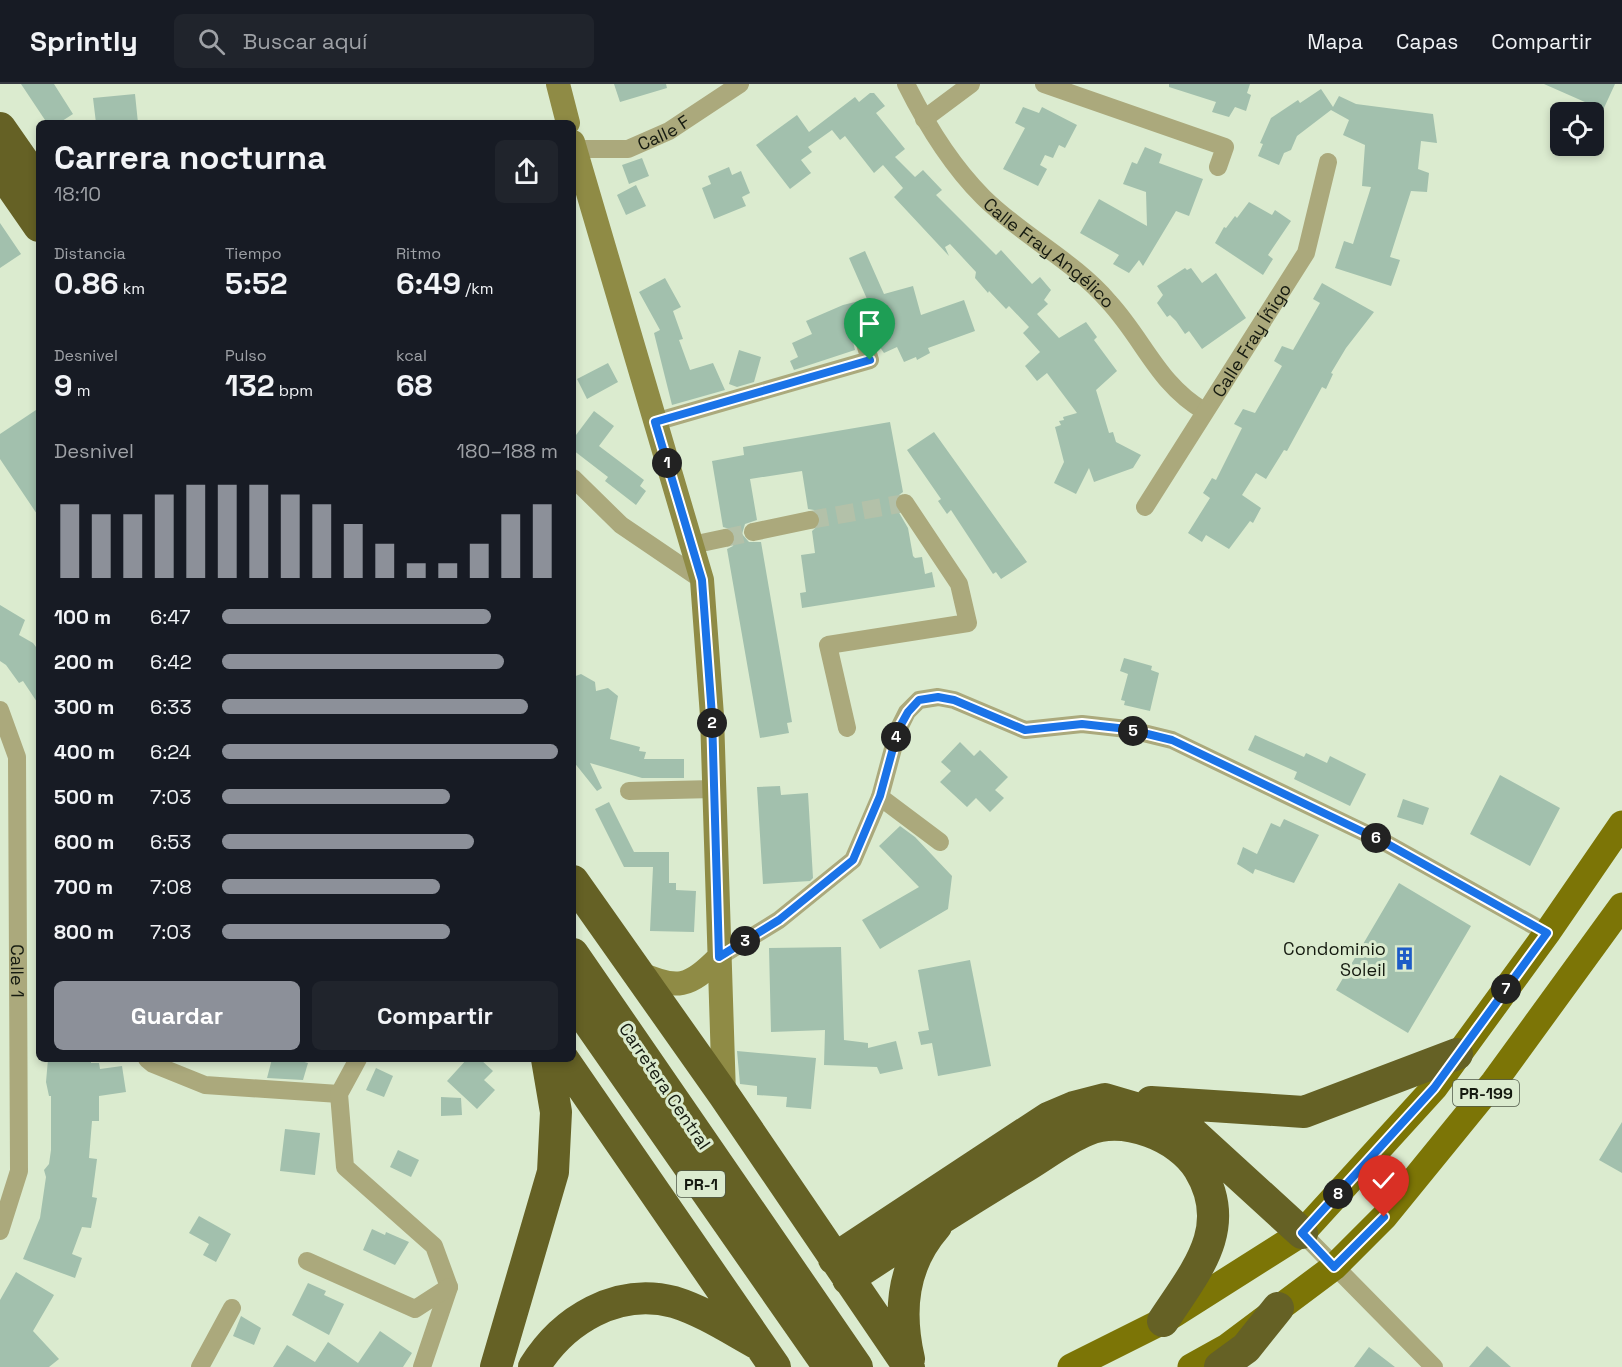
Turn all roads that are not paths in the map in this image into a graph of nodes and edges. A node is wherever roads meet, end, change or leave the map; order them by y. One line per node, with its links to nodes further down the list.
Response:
1 (558, 84): 7 (street)
2 (740, 84): 9 (street, Calle F)
3 (906, 84): 6 (street, Calle Fray Angélico)
4 (971, 84): 6 (street)
5 (1044, 84): 12 (street)
6 (924, 119): 17 (street, Calle Fray Angélico)
7 (567, 120)
8 (0, 128): 14 (highway)
9 (576, 146)
10 (576, 153): 18 (street)
11 (1328, 162): 17 (street, Calle Fray Íñigo)
12 (1218, 167)
13 (0, 170): 15 (highway)
14 (36, 180)
15 (36, 222)
16 (860, 327): 18 (street)
17 (1204, 411): 21 (street, Calle Fray Íñigo)
18 (655, 422): 25 (street)
19 (576, 481): 26 (street)
20 (905, 502): 28 (street)
21 (1145, 507)
22 (810, 520): 23 (street)
23 (753, 532)
24 (725, 538): 25 (street)
25 (692, 545): 26 (street)
26 (702, 580): 29 (street)
27 (0, 710): 34 (street, Calle 1)
28 (848, 728)
29 (714, 789): 30 (street); 38 (street)
30 (629, 791)
31 (880, 796): 33 (street); 37 (street); 38 (street)
32 (1622, 824): 37 (main road, PR-199)
33 (940, 842)
34 (8, 868): 51 (street, Calle 1)
35 (576, 885): 40 (highway)
36 (1622, 906): 54 (main road, PR-199)
37 (1547, 933): 42 (main road, PR-199)
38 (719, 957): 40 (street); 48 (street)
39 (576, 958): 66 (highway, Carretera Central / PR-1)
40 (639, 973): 48 (highway)
41 (576, 1004): 65 (highway, Carretera Central / PR-1)
42 (1457, 1054): 49 (highway); 52 (main road, PR-199)
43 (151, 1062): 47 (street)
44 (356, 1062): 47 (street)
45 (548, 1062): 63 (highway)
46 (565, 1062): 60 (highway)
47 (339, 1094): 56 (street)
48 (724, 1095): 55 (highway)
49 (1105, 1099): 52 (highway); 55 (highway)
50 (949, 1212): 55 (highway); 59 (highway); 67 (highway)
51 (1, 1230)
52 (1302, 1233): 54 (street); 59 (main road, PR-199)
53 (307, 1261): 56 (street)
54 (1334, 1267): 58 (main road, PR-199); 71 (street)
55 (841, 1269): 67 (highway)
56 (449, 1287): 62 (street)
57 (232, 1308): 61 (street)
58 (1278, 1308): 69 (main road, PR-199); 70 (highway)
59 (1163, 1321): 68 (main road, PR-199)
60 (769, 1357): 64 (highway)
61 (200, 1367)
62 (422, 1367)
63 (496, 1367)
64 (534, 1367)
65 (829, 1367)
66 (857, 1367)
67 (910, 1367)
68 (1071, 1367)
69 (1191, 1367)
70 (1220, 1367)
71 (1434, 1367)

